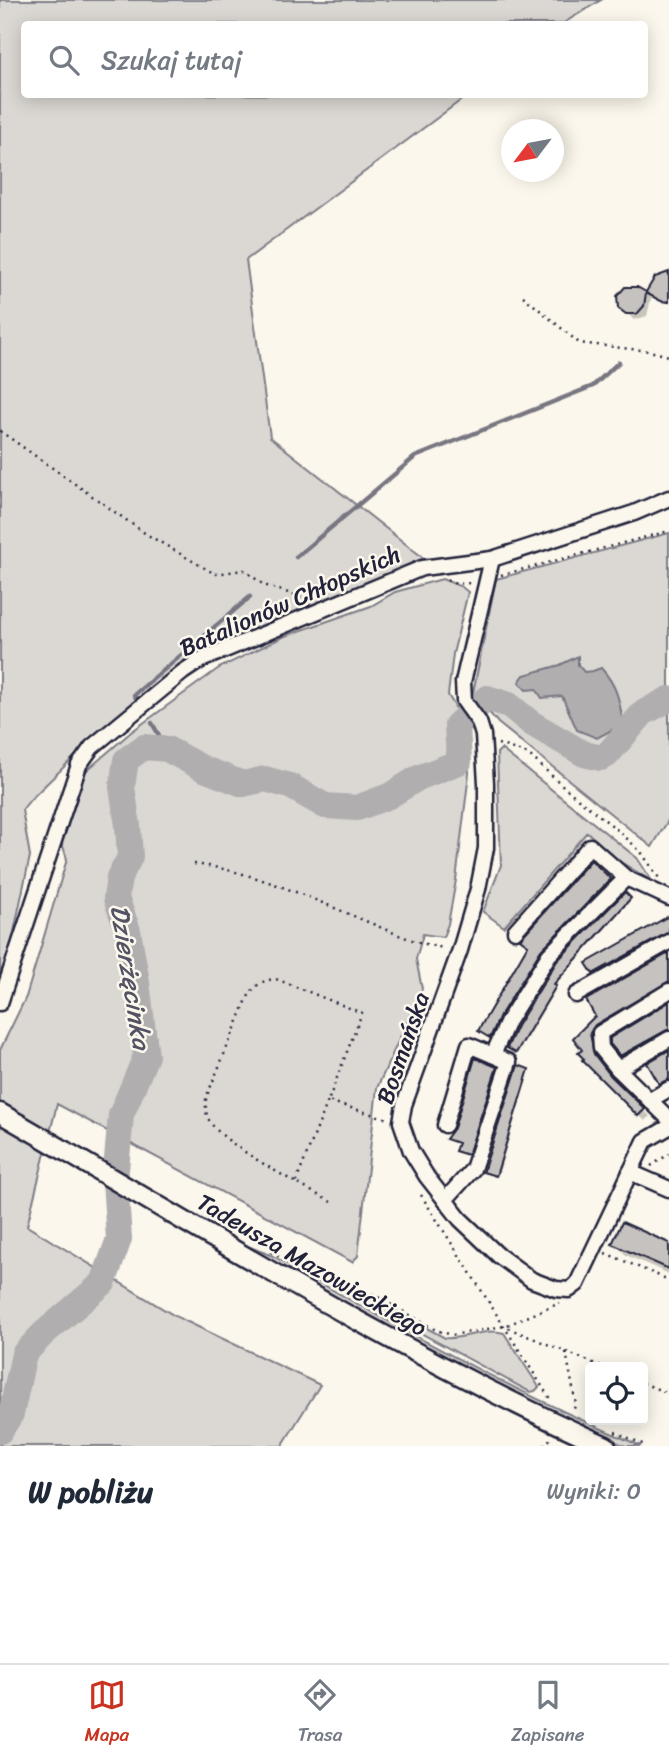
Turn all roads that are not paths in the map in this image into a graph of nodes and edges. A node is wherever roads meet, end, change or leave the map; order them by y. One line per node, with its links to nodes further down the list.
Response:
1 (669, 498): 2 (street, Batalionów Chłopskich)
2 (492, 559): 9 (street, Batalionów Chłopskich); 21 (street, Bosmańska)
3 (626, 878): 4 (street); 5 (street); 11 (street)
4 (669, 897)
5 (515, 931)
6 (669, 942): 8 (street)
7 (669, 991): 12 (street)
8 (576, 995)
9 (0, 1003)
10 (669, 1039): 12 (street)
11 (493, 1055): 17 (street); 21 (street)
12 (618, 1069): 14 (street)
13 (669, 1089): 14 (street)
14 (650, 1100): 16 (street)
15 (0, 1113): 22 (main road, Tadeusza Mazowieckiego)
16 (669, 1119)
17 (445, 1125)
18 (669, 1127): 19 (street, Bosmańska)
19 (630, 1172): 20 (street); 21 (street, Bosmańska)
20 (669, 1189)
21 (445, 1200)
22 (606, 1446)

